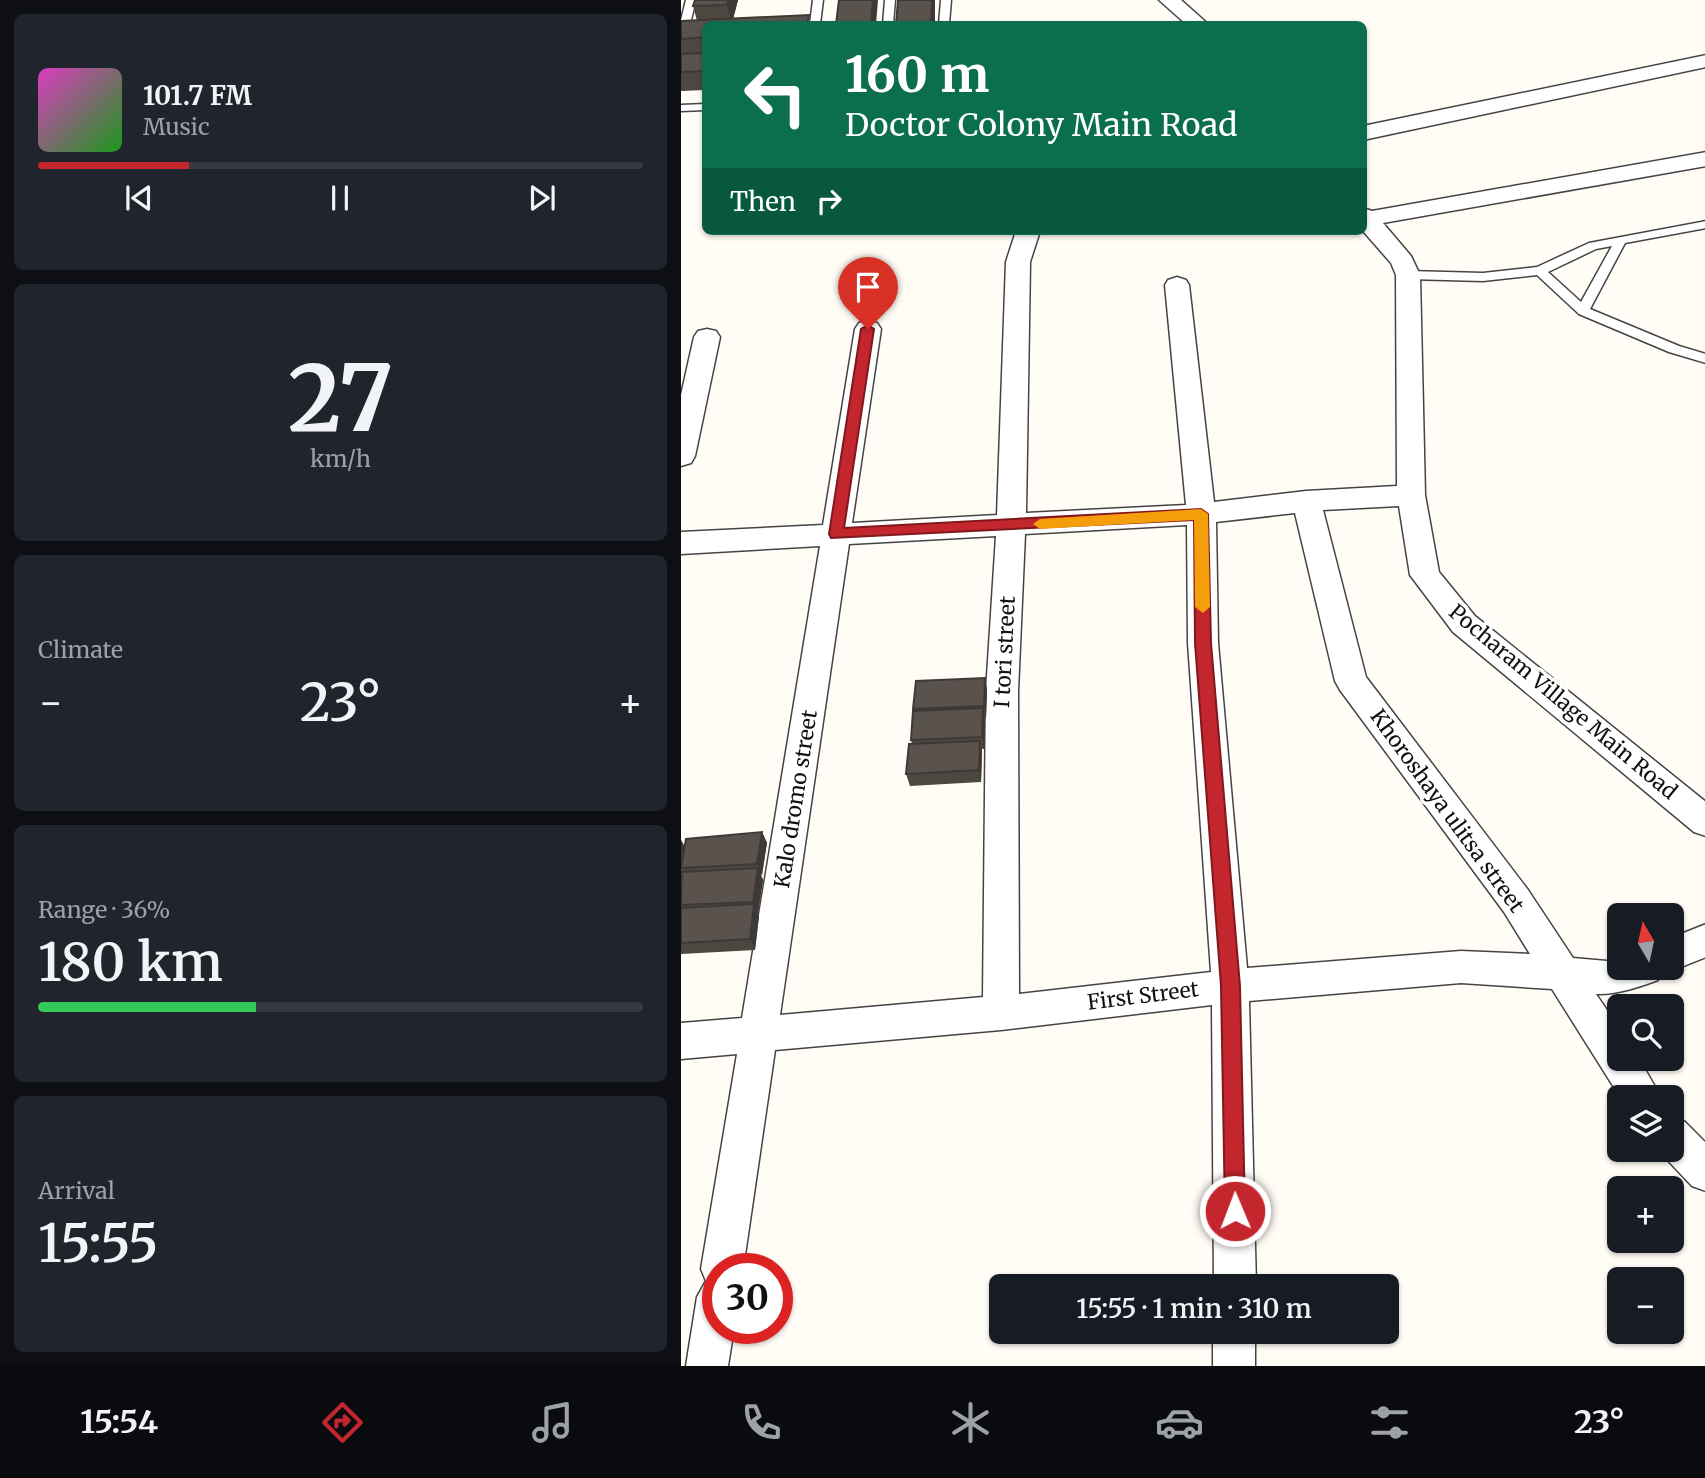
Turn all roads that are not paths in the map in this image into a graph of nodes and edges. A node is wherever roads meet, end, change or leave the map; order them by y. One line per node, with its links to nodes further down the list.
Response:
1 (691, 0): 10 (lane)
2 (818, 0): 6 (lane)
3 (890, 0): 7 (lane)
4 (946, 0): 8 (lane)
5 (1169, 0): 9 (street)
6 (815, 21)
7 (888, 21)
8 (944, 21)
9 (1194, 21)
10 (686, 36)
11 (1705, 61): 14 (street)
12 (702, 107): 13 (lane)
13 (681, 108)
14 (1367, 132)
15 (1705, 159): 16 (street)
16 (1367, 217)
17 (1367, 219): 22 (street)
18 (1705, 224): 20 (lane)
19 (1027, 235): 32 (street, I tori street)
20 (1620, 242): 21 (lane); 24 (lane)
21 (1540, 271): 22 (lane); 24 (lane)
22 (1408, 275): 29 (street, Pocharam Village Main Road)
23 (1177, 285): 31 (street)
24 (1583, 312): 27 (lane)
25 (868, 329): 33 (street, Kalo dromo street)
26 (707, 337): 28 (street)
27 (1705, 359)
28 (681, 456)
29 (1411, 495): 30 (street); 35 (street, Pocharam Village Main Road)
30 (1306, 501): 31 (street); 38 (street, Khoroshaya ulitsa street)
31 (1201, 514): 32 (street); 40 (street)
32 (1011, 526): 33 (street); 41 (street, I tori street)
33 (836, 534): 34 (street); 42 (street, Kalo dromo street)
34 (681, 543)
35 (1705, 822)
36 (1705, 940): 37 (street)
37 (1684, 950)
38 (1564, 976): 39 (street, First Street); 40 (street, First Street); 44 (street, Khoroshaya ulitsa street)
39 (1607, 978)
40 (1231, 986): 41 (street, First Street); 48 (street)
41 (1001, 1013): 42 (street, First Street)
42 (759, 1035): 43 (street, First Street); 47 (street, Kalo dromo street)
43 (681, 1041)
44 (1634, 1085)
45 (1684, 1149): 46 (street)
46 (1705, 1172)
47 (725, 1253)
48 (1235, 1274)
49 (711, 1344): 51 (street)
50 (1235, 1344): 52 (street)
51 (707, 1366)
52 (1234, 1366)

